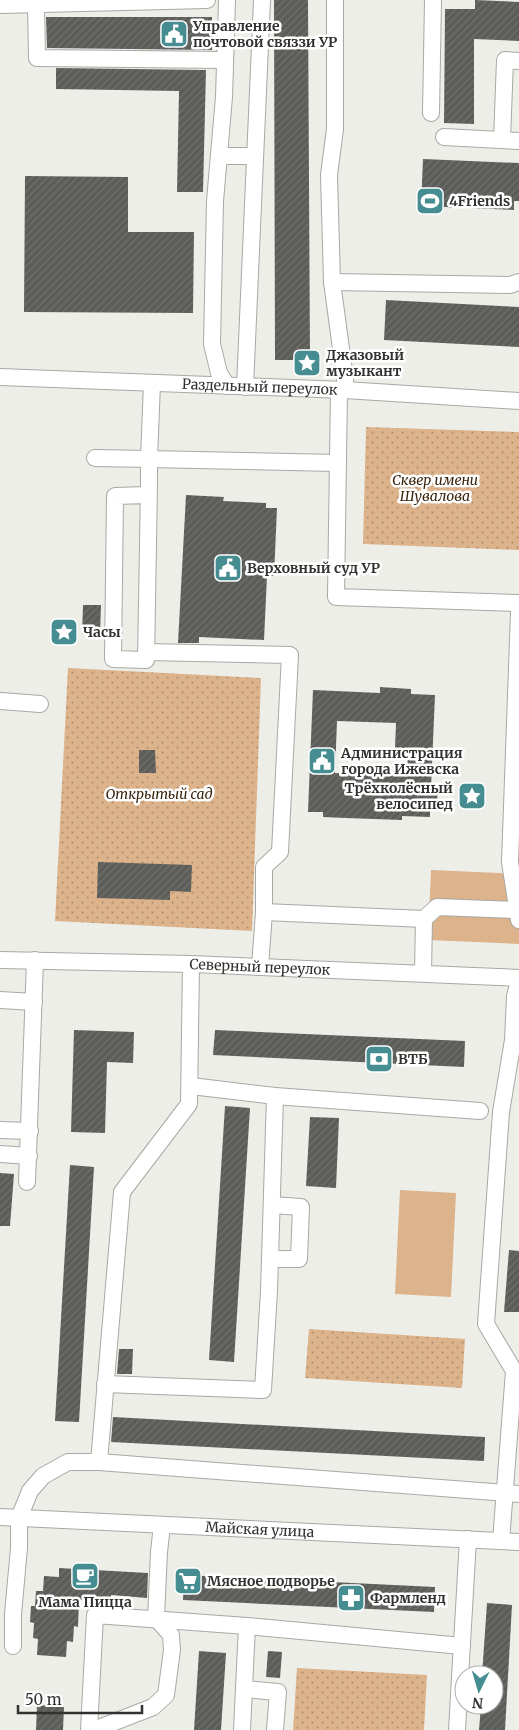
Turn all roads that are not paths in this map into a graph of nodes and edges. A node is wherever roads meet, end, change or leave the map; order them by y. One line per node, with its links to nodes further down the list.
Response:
1 (208, 0): 6 (street)
2 (227, 0): 8 (street)
3 (262, 0): 15 (street)
4 (335, 0): 16 (street)
5 (433, 0): 10 (street)
6 (36, 4): 7 (street); 8 (street)
7 (0, 5)
8 (225, 60): 14 (street)
9 (519, 61): 12 (street)
10 (431, 112)
11 (444, 137): 12 (street)
12 (502, 140): 13 (street)
13 (519, 141)
14 (219, 156): 15 (street); 20 (street)
15 (255, 156): 21 (street)
16 (332, 282): 17 (street); 22 (street)
17 (519, 282)
18 (0, 377): 19 (street, Раздельный переулок)
19 (152, 383): 20 (street, Раздельный переулок); 25 (street)
20 (227, 386): 21 (street, Раздельный переулок)
21 (245, 386): 22 (street, Раздельный переулок)
22 (342, 390): 23 (street, Раздельный переулок); 26 (street)
23 (519, 401)
24 (95, 458): 25 (street)
25 (149, 459): 26 (street); 27 (street)
26 (337, 463): 28 (street)
27 (148, 496): 30 (street); 30 (street)
28 (519, 603)
29 (519, 612): 33 (street)
30 (146, 652): 34 (street)
31 (1, 701): 32 (street)
32 (40, 704)
33 (514, 862): 35 (street)
34 (264, 912): 36 (street); 40 (street)
35 (519, 915): 36 (street)
36 (424, 920): 41 (street)
37 (0, 960): 38 (street, Северный переулок)
38 (35, 960): 39 (street, Северный переулок); 45 (street)
39 (191, 964): 40 (street, Северный переулок); 46 (street)
40 (260, 967): 41 (street, Северный переулок)
41 (423, 973): 42 (street, Северный переулок)
42 (519, 978)
43 (519, 982): 58 (street)
44 (0, 1000): 45 (street)
45 (34, 1002): 50 (street)
46 (191, 1086): 47 (street); 56 (street)
47 (275, 1096): 48 (street); 54 (street)
48 (480, 1111)
49 (0, 1130): 50 (street)
50 (30, 1131): 52 (street)
51 (0, 1154): 52 (street)
52 (29, 1156): 53 (street)
53 (28, 1182)
54 (272, 1204): 55 (street); 55 (street)
55 (270, 1260): 56 (street)
56 (105, 1384): 57 (street)
57 (98, 1462): 58 (street); 60 (street)
58 (512, 1493): 63 (street)
59 (0, 1517): 60 (street, Майская улица)
60 (19, 1518): 61 (street, Майская улица); 67 (street)
61 (162, 1524): 62 (street, Майская улица); 65 (street)
62 (468, 1539): 63 (street, Майская улица); 68 (street)
63 (501, 1541): 64 (street, Майская улица)
64 (519, 1542)
65 (156, 1618): 66 (street); 70 (street); 71 (street)
66 (247, 1626): 68 (street); 69 (street)
67 (13, 1646)
68 (462, 1646): 74 (street)
69 (244, 1689): 72 (street); 73 (street)
70 (104, 1729)
71 (89, 1730)
72 (242, 1730)
73 (275, 1730)
74 (457, 1730)

